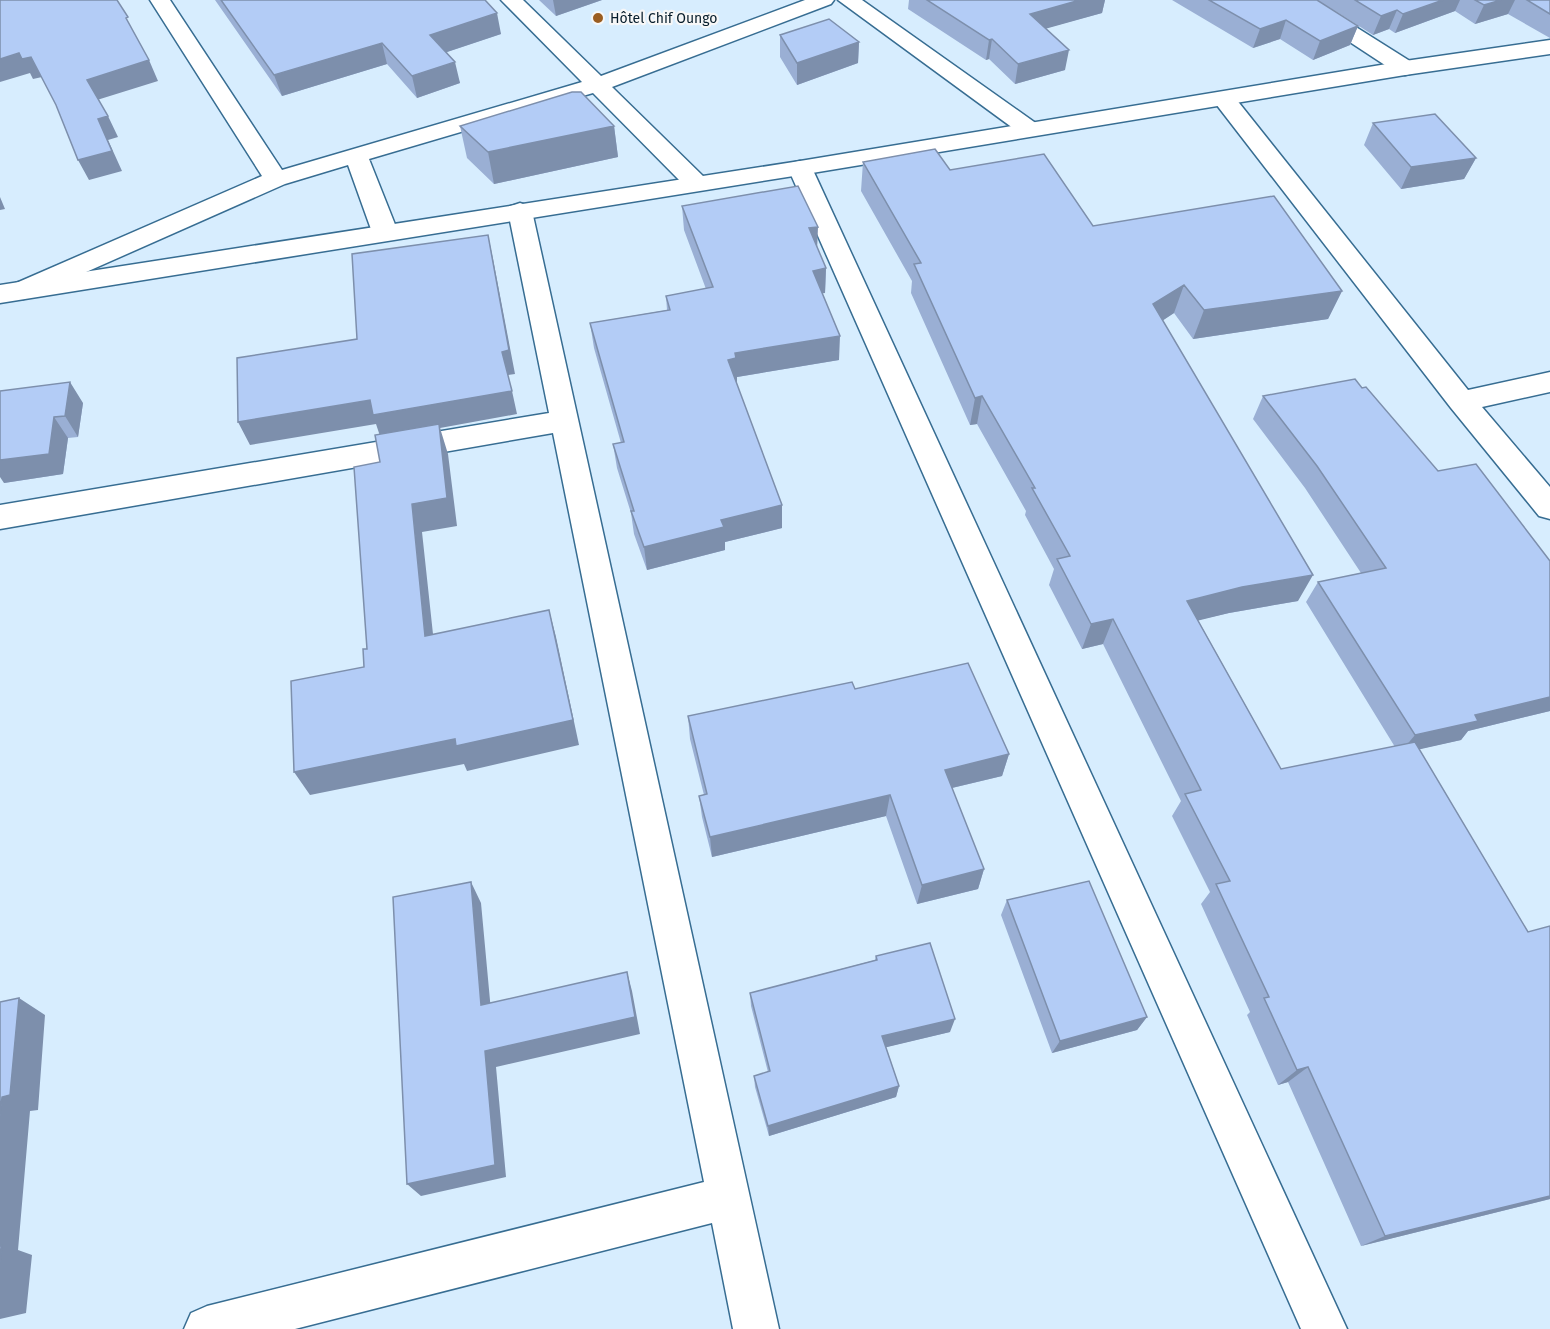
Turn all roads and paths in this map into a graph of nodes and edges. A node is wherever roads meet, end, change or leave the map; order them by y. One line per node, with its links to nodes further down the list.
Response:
1 (160, 0): 13 (street)
2 (511, 0): 8 (street)
3 (824, 0): 8 (street)
4 (848, 0): 10 (street)
5 (1299, 0): 7 (street)
6 (1550, 47): 7 (street)
7 (1405, 68): 9 (street)
8 (597, 84): 11 (street); 14 (street)
9 (1224, 99): 10 (street); 19 (street)
10 (1029, 129): 12 (street)
11 (356, 155): 13 (street); 16 (street)
12 (800, 168): 14 (street); 26 (street)
13 (276, 179): 17 (street)
14 (696, 183): 15 (street)
15 (520, 211): 16 (street); 20 (street)
16 (385, 232): 17 (street)
17 (11, 292)
18 (1550, 382): 19 (street)
19 (1461, 401): 21 (street)
20 (564, 421): 22 (street); 23 (street)
21 (1550, 508)
22 (0, 517)
23 (729, 1197): 24 (street); 25 (street)
24 (207, 1329)
25 (756, 1329)
26 (1324, 1329)

